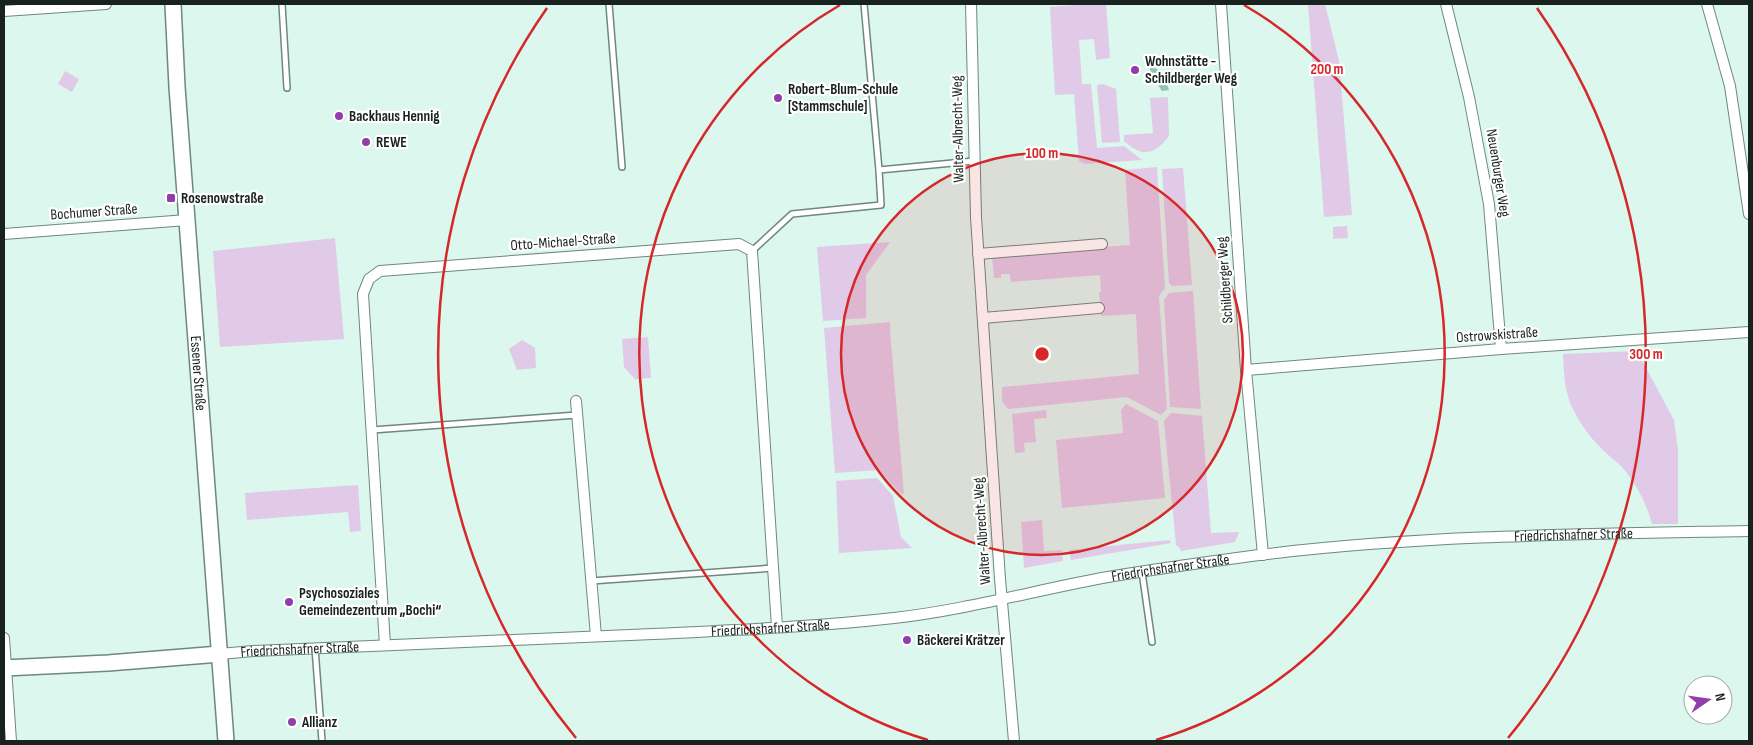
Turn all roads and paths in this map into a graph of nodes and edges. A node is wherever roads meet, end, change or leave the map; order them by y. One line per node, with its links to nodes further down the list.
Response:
1 (106, 4): 10 (street)
2 (173, 4): 16 (main road, Essener Straße)
3 (282, 4): 11 (lane)
4 (609, 4): 13 (lane)
5 (864, 4): 14 (lane)
6 (971, 4): 12 (street, Walter-Albrecht-Weg)
7 (1221, 4): 25 (street, Schildberger Weg)
8 (1446, 4): 24 (street, Neuenburger Weg)
9 (1707, 4): 15 (street)
10 (4, 11)
11 (287, 88)
12 (974, 161): 14 (lane); 20 (street, Walter-Albrecht-Weg)
13 (622, 167)
14 (878, 170): 19 (lane)
15 (1749, 214)
16 (187, 220): 17 (street, Bochumer Straße); 41 (main road, Essener Straße)
17 (4, 234)
18 (1102, 244): 20 (street)
19 (752, 251): 28 (street, Otto-Michael-Straße); 31 (street)
20 (978, 254): 22 (street, Walter-Albrecht-Weg)
21 (1099, 308): 22 (street)
22 (983, 318): 34 (street, Walter-Albrecht-Weg)
23 (1749, 332): 24 (street, Ostrowskistraße)
24 (1500, 349): 25 (street, Ostrowskistraße)
25 (1246, 370): 30 (street, Schildberger Weg)
26 (576, 401): 27 (street)
27 (577, 415): 28 (lane); 33 (street)
28 (372, 430): 39 (street, Otto-Michael-Straße)
29 (1749, 531): 30 (street, Friedrichshafner Straße)
30 (1263, 555): 32 (street, Friedrichshafner Straße)
31 (773, 568): 33 (lane); 35 (street)
32 (1142, 572): 34 (street, Friedrichshafner Straße); 38 (lane)
33 (590, 580): 36 (street)
34 (1002, 600): 35 (street, Friedrichshafner Straße); 46 (street, Walter-Albrecht-Weg)
35 (777, 628): 36 (street, Friedrichshafner Straße)
36 (596, 636): 39 (street, Friedrichshafner Straße)
37 (4, 638): 42 (street)
38 (1152, 642)
39 (385, 645): 40 (street, Friedrichshafner Straße)
40 (316, 648): 41 (street, Friedrichshafner Straße); 45 (lane)
41 (220, 654): 42 (main road, Friedrichshafner Straße); 44 (main road, Essener Straße)
42 (5, 667): 43 (street)
43 (11, 741)
44 (226, 741)
45 (322, 741)
46 (1014, 741)

